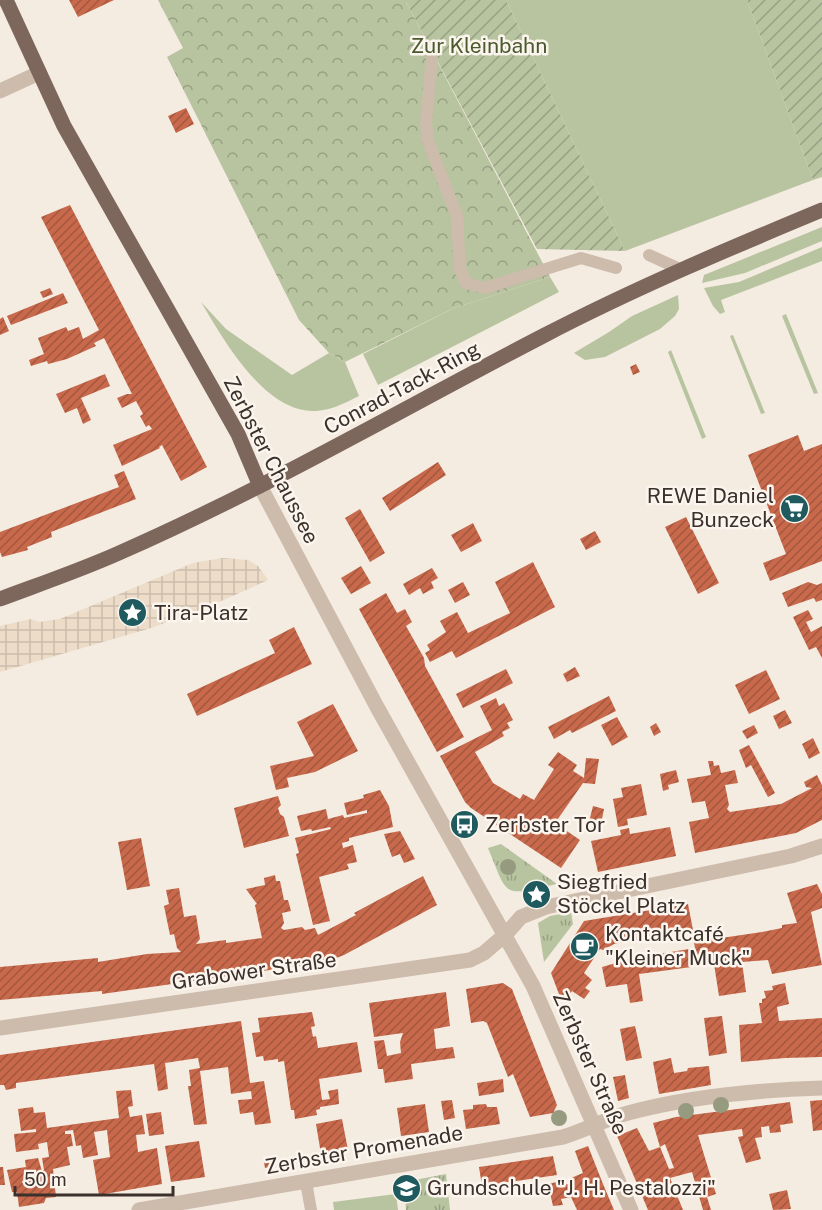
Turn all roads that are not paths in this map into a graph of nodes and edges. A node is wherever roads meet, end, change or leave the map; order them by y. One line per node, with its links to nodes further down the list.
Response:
1 (6, 0): 3 (main road, Zerbster Chaussee)
2 (432, 56): 7 (lane)
3 (39, 73): 4 (street); 9 (main road, Zerbster Chaussee)
4 (0, 91)
5 (822, 210): 8 (main road, Conrad-Tack-Ring)
6 (649, 255): 8 (lane)
7 (616, 267)
8 (682, 270): 9 (main road, Conrad-Tack-Ring)
9 (260, 486): 10 (main road, Conrad-Tack-Ring); 12 (street, Zerbster Chaussee)
10 (0, 599)
11 (822, 846): 12 (street, Grabower Straße)
12 (506, 934): 13 (street, Grabower Straße); 15 (street, Zerbster Straße)
13 (0, 1028)
14 (822, 1088): 15 (street, Zerbster Promenade)
15 (595, 1126): 16 (street, Zerbster Promenade); 19 (street, Zerbster Straße)
16 (306, 1182): 17 (street, Zerbster Promenade); 18 (lane)
17 (139, 1210)
18 (311, 1210)
19 (631, 1210)

